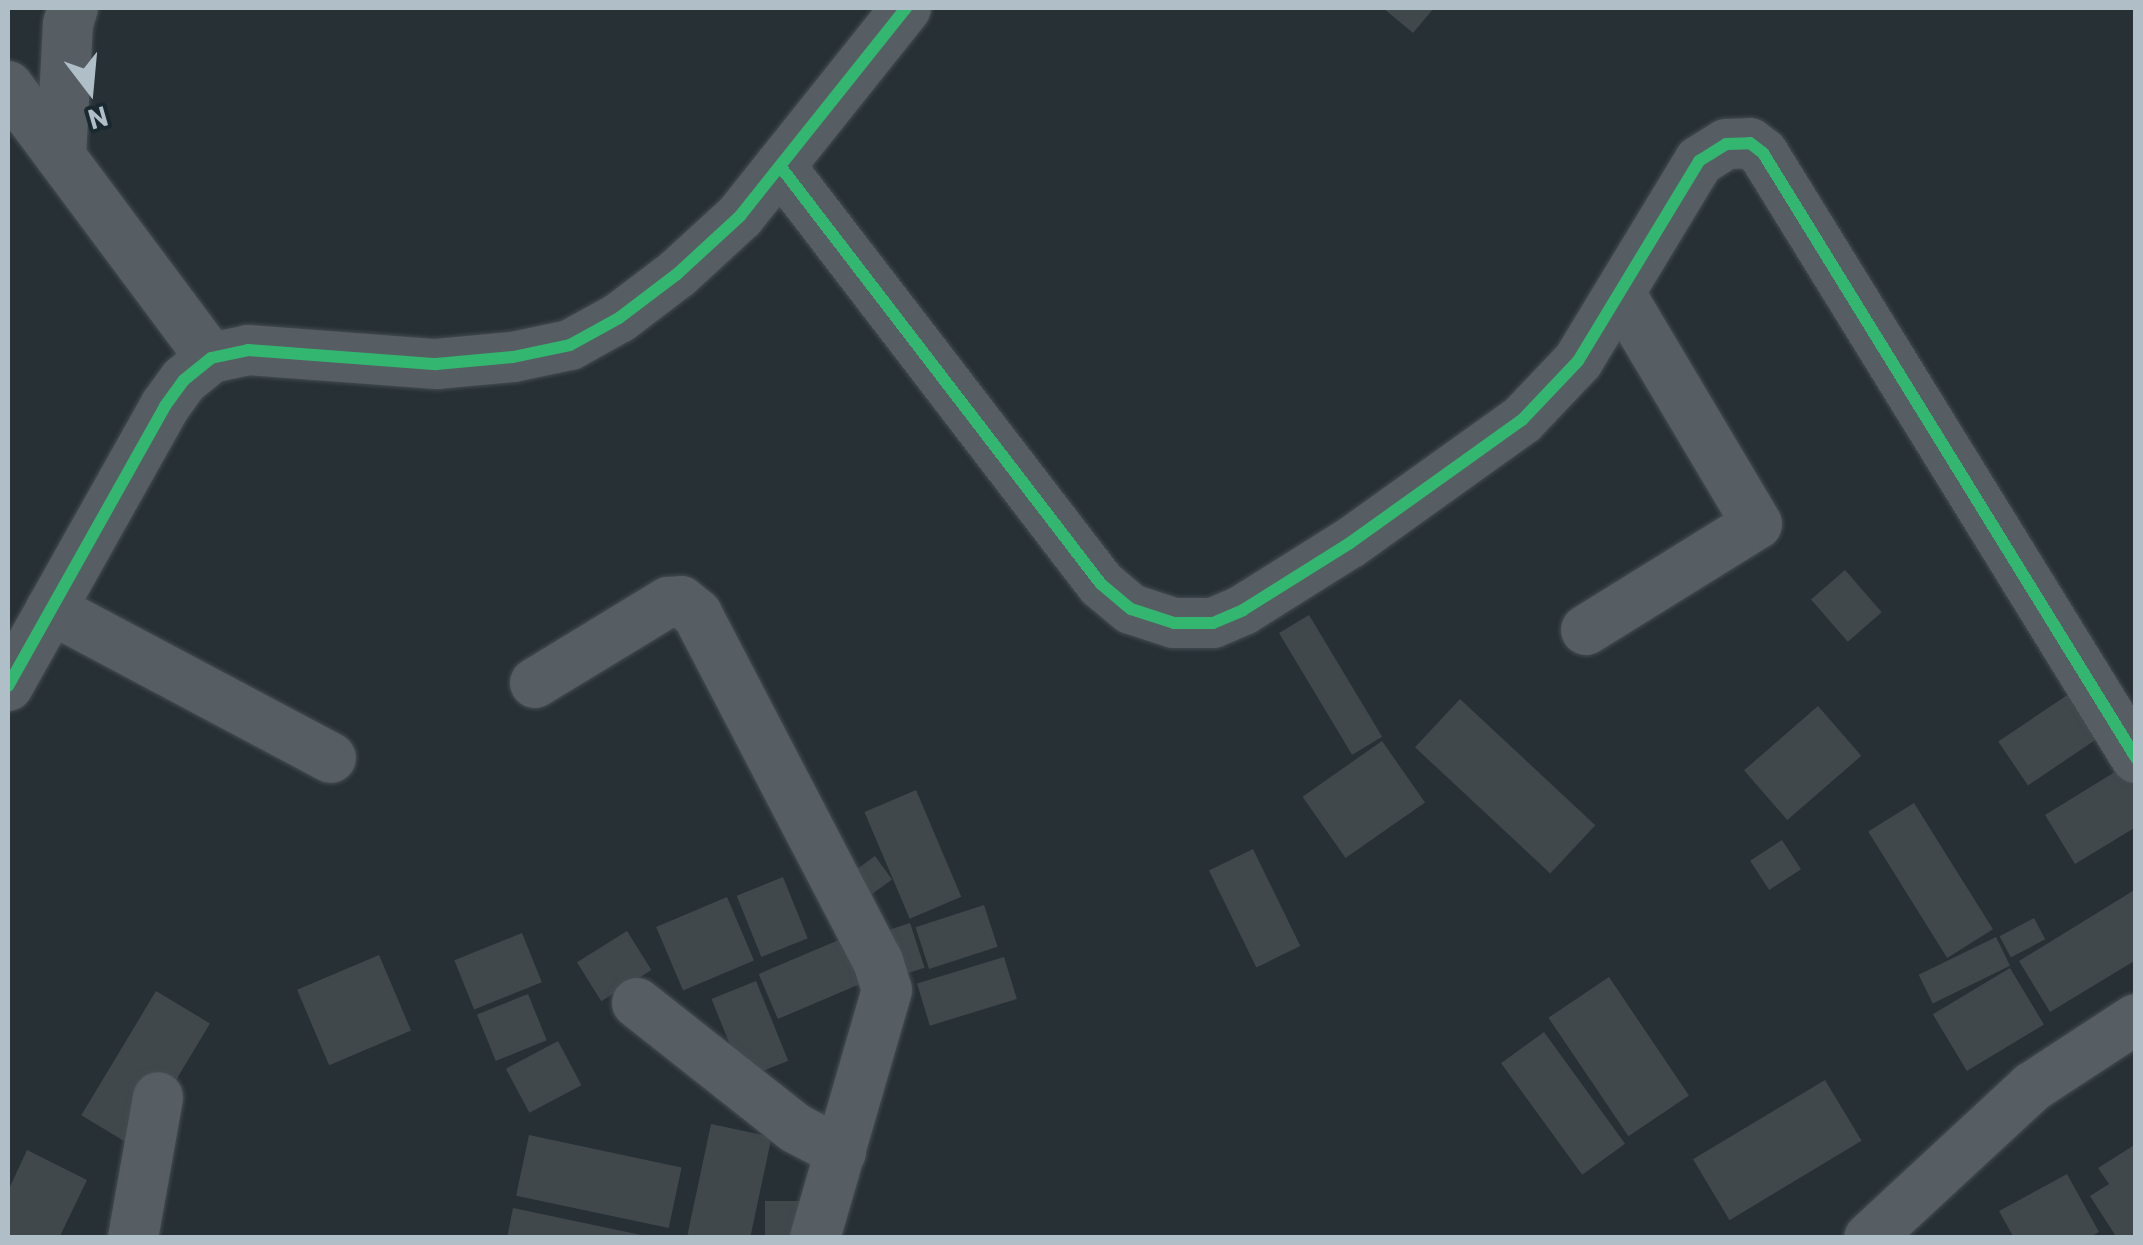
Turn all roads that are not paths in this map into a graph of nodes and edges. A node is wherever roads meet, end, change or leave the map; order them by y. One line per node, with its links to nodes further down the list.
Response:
1 (73, 8): 4 (street)
2 (906, 8): 5 (street)
3 (8, 86): 4 (street)
4 (61, 156): 7 (street)
5 (780, 166): 6 (street); 7 (street)
6 (1620, 292): 9 (street); 13 (street)
7 (212, 358): 8 (street)
8 (51, 609): 11 (street); 12 (street)
9 (1586, 630)
10 (536, 683): 17 (street)
11 (8, 686)
12 (332, 758)
13 (2136, 758)
14 (637, 1004): 17 (street)
15 (2136, 1019): 20 (street)
16 (158, 1097): 18 (street)
17 (841, 1152): 19 (street)
18 (133, 1238)
19 (815, 1238)
20 (1869, 1238)

